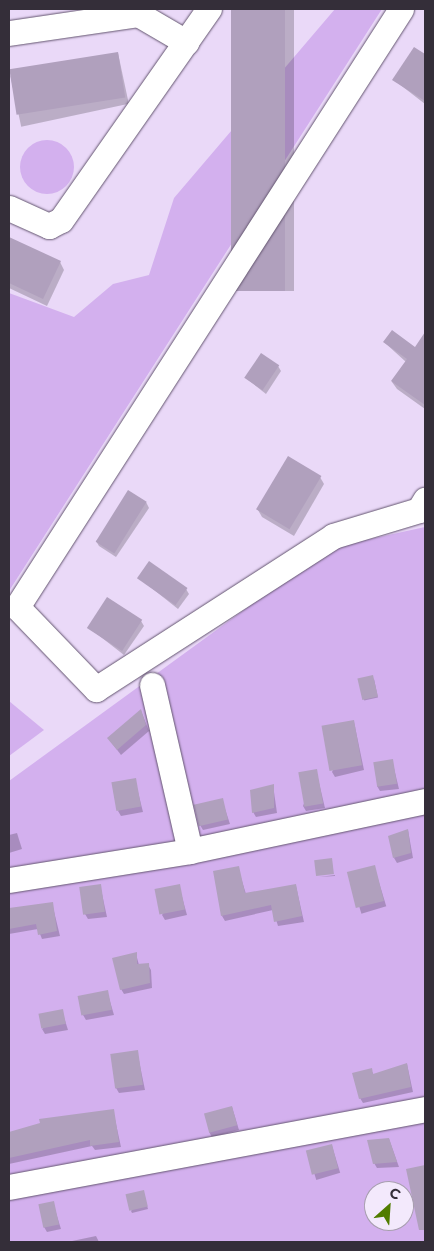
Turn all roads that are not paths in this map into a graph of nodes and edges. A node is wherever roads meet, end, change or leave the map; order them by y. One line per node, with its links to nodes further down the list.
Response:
1 (209, 9): 5 (street)
2 (401, 9): 8 (street)
3 (140, 12): 4 (street); 5 (street)
4 (9, 33)
5 (186, 42): 6 (street)
6 (9, 208)
7 (425, 500): 8 (street)
8 (13, 609)
9 (152, 685): 11 (street)
10 (425, 801): 11 (street)
11 (190, 851): 12 (street)
12 (9, 880)
13 (425, 1109): 14 (street)
14 (9, 1187)

